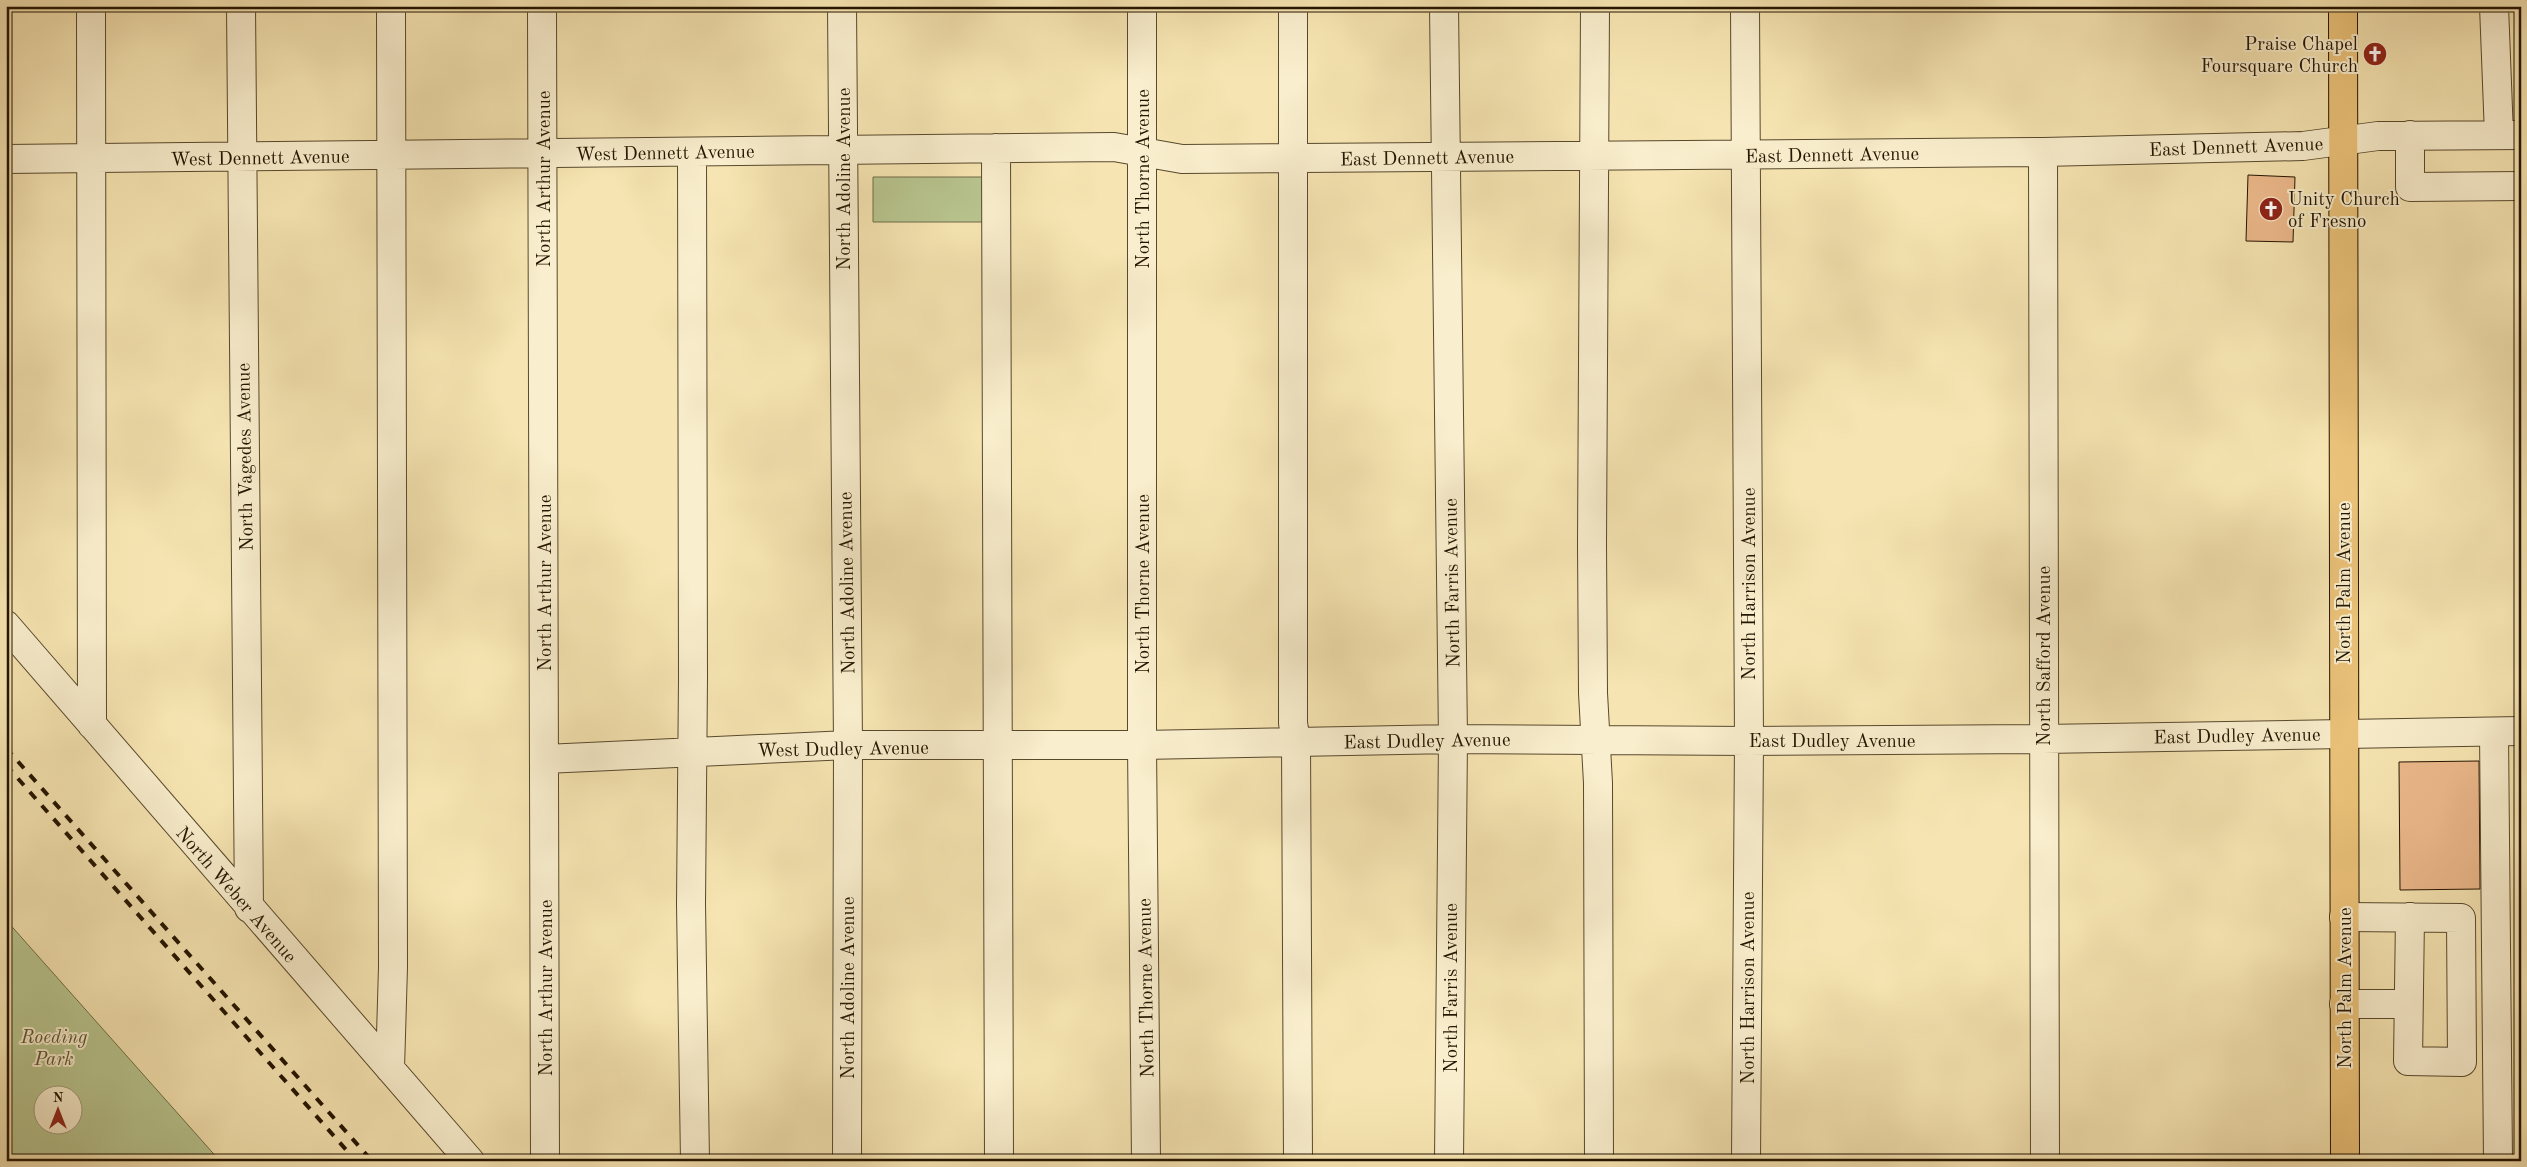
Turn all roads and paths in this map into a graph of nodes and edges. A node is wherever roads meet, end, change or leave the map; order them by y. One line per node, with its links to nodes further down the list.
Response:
1 (91, 6): 27 (street)
2 (241, 6): 25 (street, North Vagedes Avenue)
3 (391, 6): 23 (street)
4 (542, 6): 21 (street, North Arthur Avenue)
5 (842, 6): 17 (street, North Adoline Avenue)
6 (1142, 6): 19 (street, North Thorne Avenue)
7 (1293, 6): 28 (street)
8 (1444, 6): 26 (street, North Farris Avenue)
9 (1594, 6): 24 (street)
10 (1745, 6): 22 (street, North Harrison Avenue)
11 (2343, 6): 15 (main road, North Palm Avenue)
12 (2494, 6): 14 (street)
13 (2410, 135): 14 (street, East Dennett Avenue); 15 (street, East Dennett Avenue); 30 (street)
14 (2510, 135)
15 (2344, 142): 20 (street, East Dennett Avenue); 35 (main road, North Palm Avenue)
16 (996, 148): 17 (street, West Dennett Avenue); 19 (street, West Dennett Avenue); 42 (street)
17 (842, 150): 18 (street, West Dennett Avenue); 41 (street, North Adoline Avenue)
18 (692, 152): 21 (street, West Dennett Avenue); 44 (street)
19 (1142, 152): 28 (street, East Dennett Avenue); 43 (street, North Thorne Avenue)
20 (2043, 152): 22 (street, East Dennett Avenue); 37 (street, North Safford Avenue)
21 (543, 154): 23 (street, West Dennett Avenue); 45 (street, North Arthur Avenue)
22 (1746, 154): 24 (street, East Dennett Avenue); 39 (street, North Harrison Avenue)
23 (391, 155): 25 (street, West Dennett Avenue); 53 (street)
24 (1594, 155): 26 (street, East Dennett Avenue); 38 (street)
25 (241, 157): 27 (street, West Dennett Avenue); 46 (street, North Vagedes Avenue)
26 (1445, 157): 28 (street, East Dennett Avenue); 36 (street, North Farris Avenue)
27 (92, 158): 29 (street, West Dennett Avenue); 32 (street)
28 (1294, 158): 40 (street)
29 (6, 159)
30 (2521, 186)
31 (6, 625): 32 (street, North Weber Avenue)
32 (92, 725): 46 (street, North Weber Avenue)
33 (2521, 731): 34 (street, East Dudley Avenue)
34 (2494, 732): 35 (street, East Dudley Avenue); 47 (street)
35 (2343, 734): 37 (street, East Dudley Avenue); 48 (main road, North Palm Avenue)
36 (1452, 739): 38 (street, East Dudley Avenue); 40 (street, East Dudley Avenue); 61 (street, North Farris Avenue)
37 (2043, 739): 39 (street, East Dudley Avenue); 64 (street, North Safford Avenue)
38 (1597, 740): 39 (street, East Dudley Avenue); 62 (street)
39 (1749, 741): 63 (street, North Harrison Avenue)
40 (1296, 742): 43 (street, East Dudley Avenue); 60 (street)
41 (848, 745): 42 (street, West Dudley Avenue); 44 (street, West Dudley Avenue); 57 (street, North Adoline Avenue)
42 (997, 745): 43 (street, West Dudley Avenue); 58 (street)
43 (1142, 745): 59 (street, North Thorne Avenue)
44 (692, 753): 45 (street, West Dudley Avenue); 56 (street)
45 (545, 759): 55 (street, North Arthur Avenue)
46 (249, 908): 53 (street, North Weber Avenue)
47 (2496, 910): 50 (street); 66 (street)
48 (2344, 917): 49 (street); 51 (main road, North Palm Avenue)
49 (2410, 918): 50 (street); 52 (street)
50 (2461, 918): 52 (street)
51 (2344, 1004): 52 (street); 65 (main road, North Palm Avenue)
52 (2408, 1004)
53 (390, 1069): 54 (street, North Weber Avenue)
54 (470, 1161)
55 (545, 1161)
56 (696, 1161)
57 (847, 1161)
58 (999, 1161)
59 (1146, 1161)
60 (1298, 1161)
61 (1449, 1161)
62 (1599, 1161)
63 (1746, 1161)
64 (2045, 1161)
65 (2345, 1161)
66 (2498, 1161)

